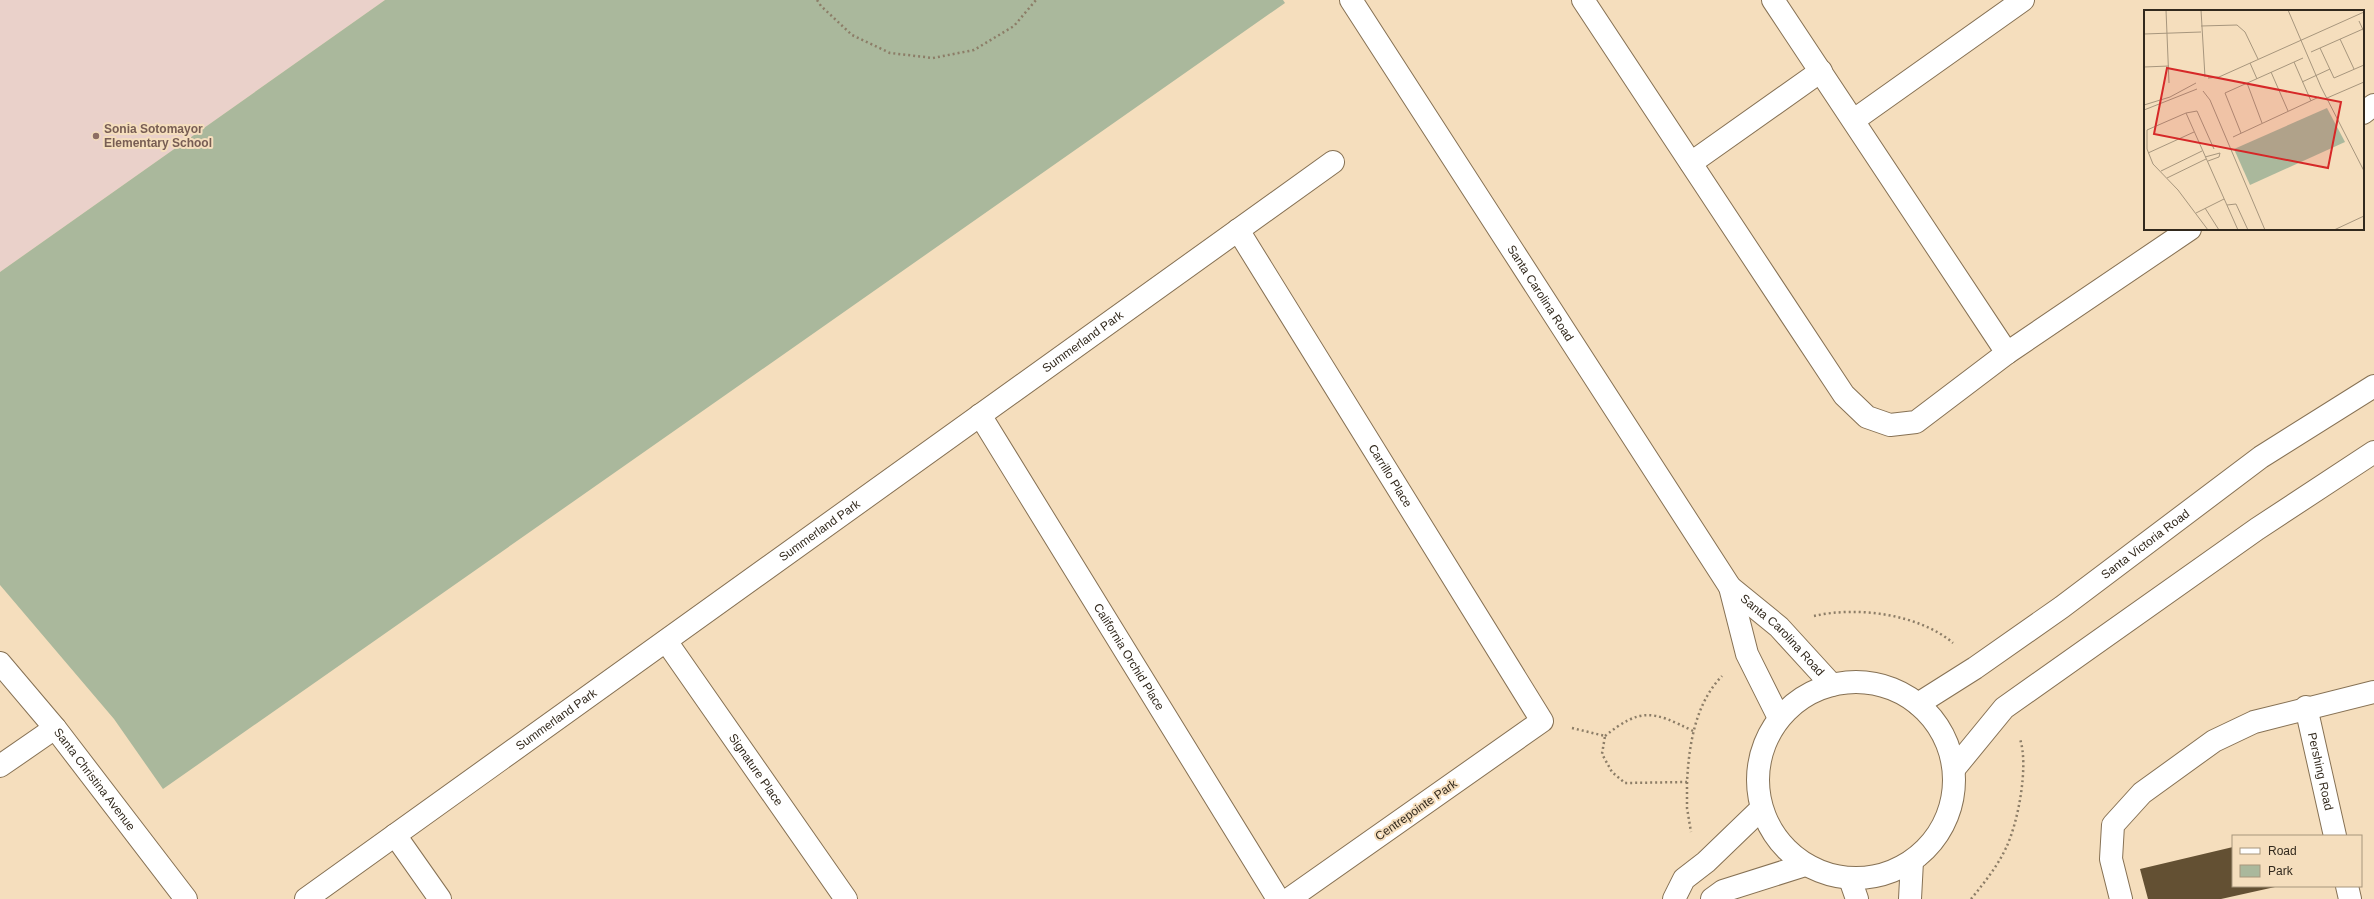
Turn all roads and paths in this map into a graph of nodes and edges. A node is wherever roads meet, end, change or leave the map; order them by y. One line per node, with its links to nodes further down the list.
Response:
1 (817, 0): 2 (path)
2 (1036, 0)
3 (1351, 0): 19 (street, Santa Carolina Road)
4 (1584, 0): 12 (street)
5 (1773, 0): 7 (street)
6 (2022, 0): 10 (street)
7 (1822, 71): 10 (street); 12 (street)
8 (2374, 105): 9 (street)
9 (2364, 112)
10 (1854, 120): 15 (street)
11 (1333, 162): 13 (street, Summerland Park)
12 (1691, 163): 15 (street)
13 (1238, 230): 17 (street, Summerland Park); 30 (street, Carrillo Place)
14 (2189, 230): 15 (street)
15 (2007, 353)
16 (2374, 386): 27 (street, Santa Victoria Road)
17 (980, 415): 21 (street, Summerland Park); 50 (street, California Orchid Place)
18 (2374, 452): 36 (street)
19 (1730, 587): 25 (street, Santa Carolina Road); 29 (street, Santa Carolina Road)
20 (1812, 616): 22 (path)
21 (666, 641): 39 (street, Summerland Park); 49 (street, Signature Place)
22 (1958, 646)
23 (0, 663): 31 (street, Santa Christina Avenue)
24 (1726, 672): 32 (path)
25 (1832, 685): 27 (street); 29 (street)
26 (2374, 692): 28 (street)
27 (1918, 704): 36 (street)
28 (2306, 707): 40 (street, Pershing Road); 57 (street)
29 (1779, 718): 38 (street)
30 (1542, 721): 33 (path); 51 (street, Centrepointe Park)
31 (55, 728): 35 (street); 46 (street, Santa Christina Avenue)
32 (1693, 731): 33 (path); 37 (path)
33 (1605, 736): 37 (path)
34 (2019, 736): 56 (path)
35 (0, 766)
36 (1954, 768): 42 (street)
37 (1687, 782): 41 (path)
38 (1761, 809): 43 (street); 52 (street)
39 (395, 835): 47 (street, Summerland Park); 48 (street)
40 (2336, 835)
41 (1693, 836)
42 (1912, 861): 44 (street); 55 (street)
43 (1805, 865): 44 (street); 53 (street)
44 (1850, 878): 54 (street)
45 (2347, 887): 58 (street)
46 (186, 899)
47 (306, 899)
48 (440, 899)
49 (846, 899)
50 (1278, 899)
51 (1289, 899)
52 (1674, 899)
53 (1712, 899)
54 (1858, 899)
55 (1910, 899)
56 (1971, 899)
57 (2121, 899)
58 (2350, 899)

